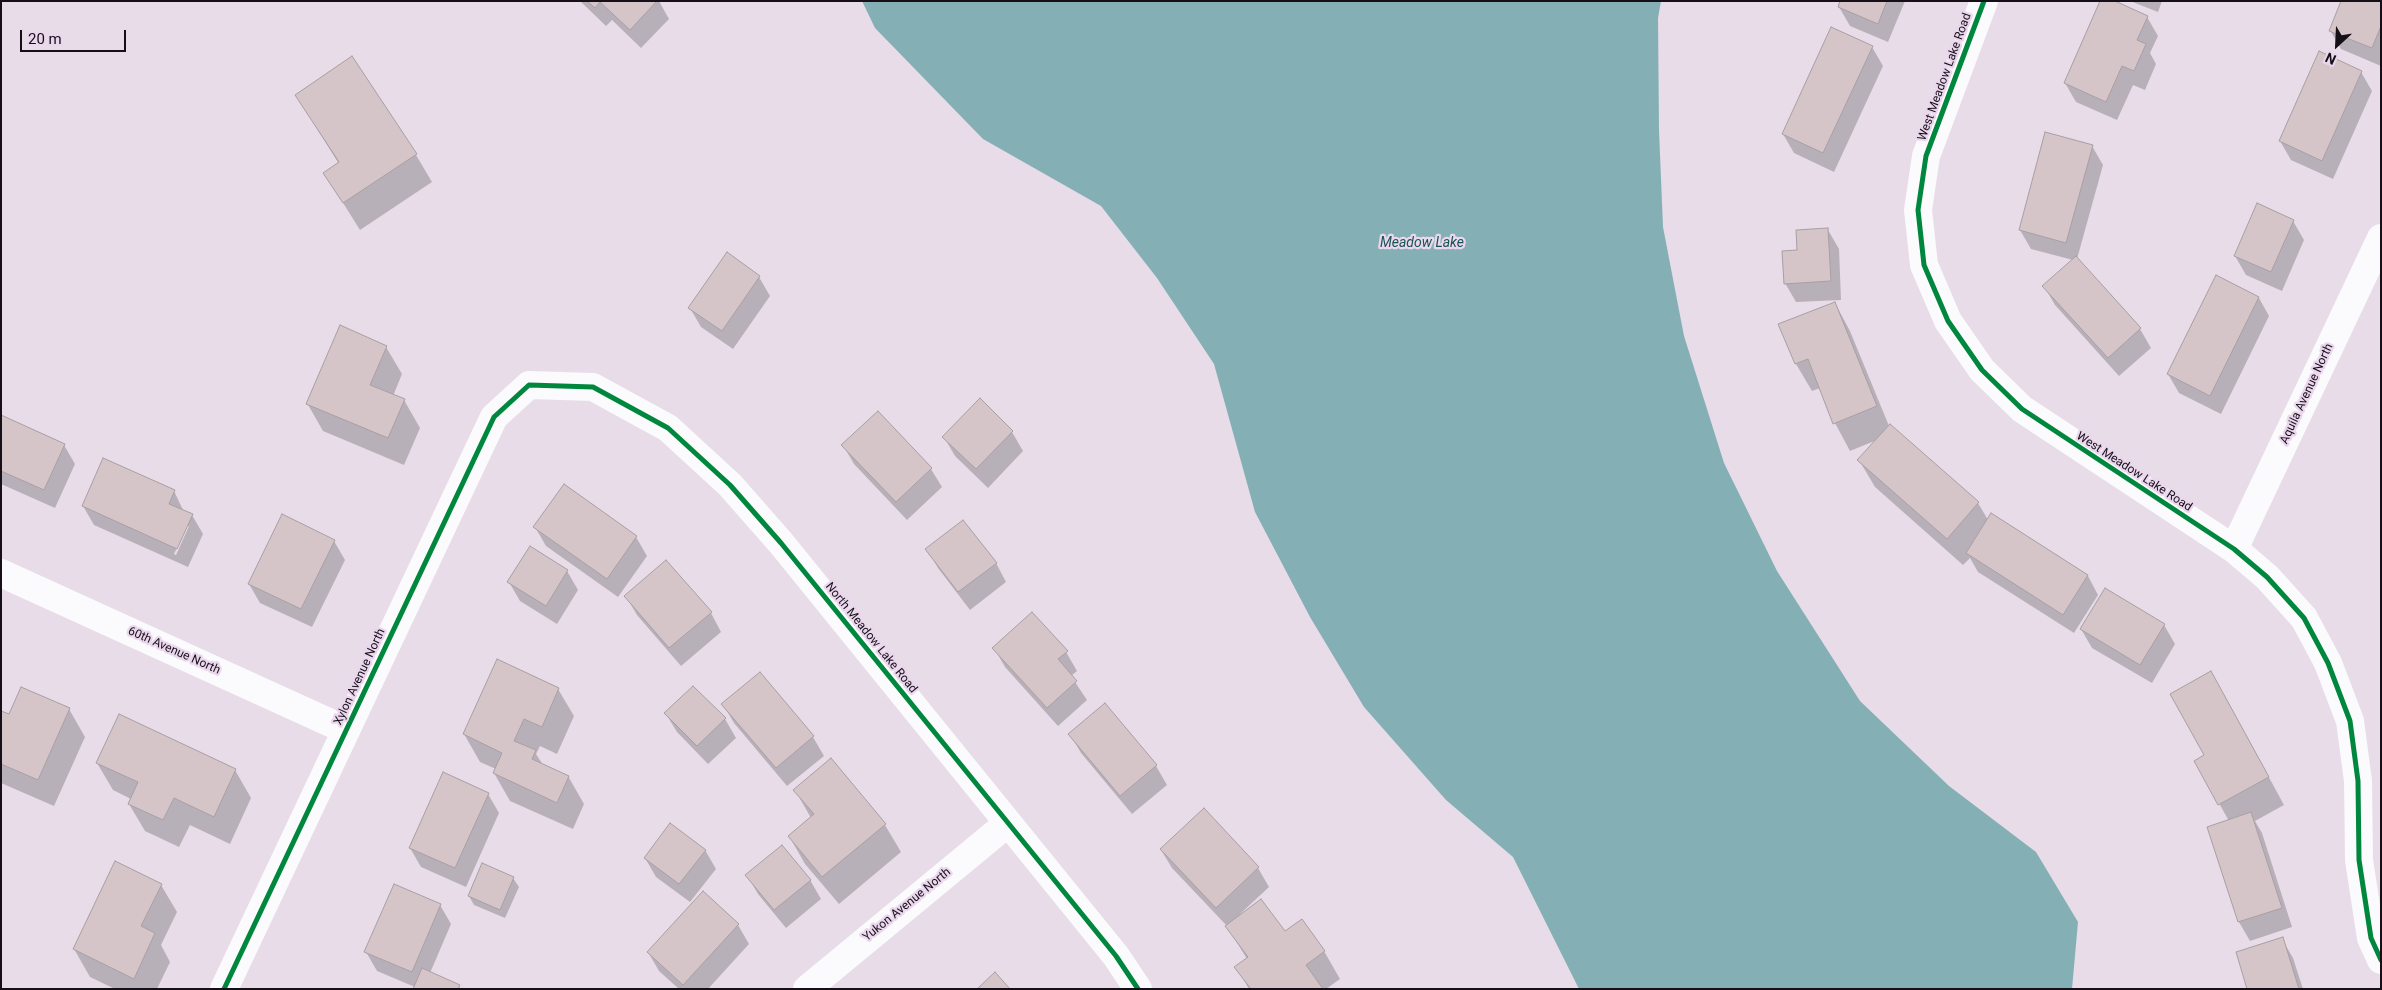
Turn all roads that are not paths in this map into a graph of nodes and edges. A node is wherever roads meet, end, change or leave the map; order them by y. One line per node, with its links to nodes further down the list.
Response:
1 (1984, 1): 4 (street, West Meadow Lake Road)
2 (2381, 238): 4 (street, Aquila Avenue North)
3 (529, 384): 6 (street, Xylon Avenue North); 7 (street, North Meadow Lake Road)
4 (2234, 549): 8 (street, West Meadow Lake Road)
5 (1, 573): 6 (street, 60th Avenue North)
6 (346, 730): 9 (street, Xylon Avenue North)
7 (1008, 823): 10 (street, Yukon Avenue North); 11 (street, North Meadow Lake Road)
8 (2381, 960)
9 (224, 989)
10 (807, 989)
11 (1138, 989)

